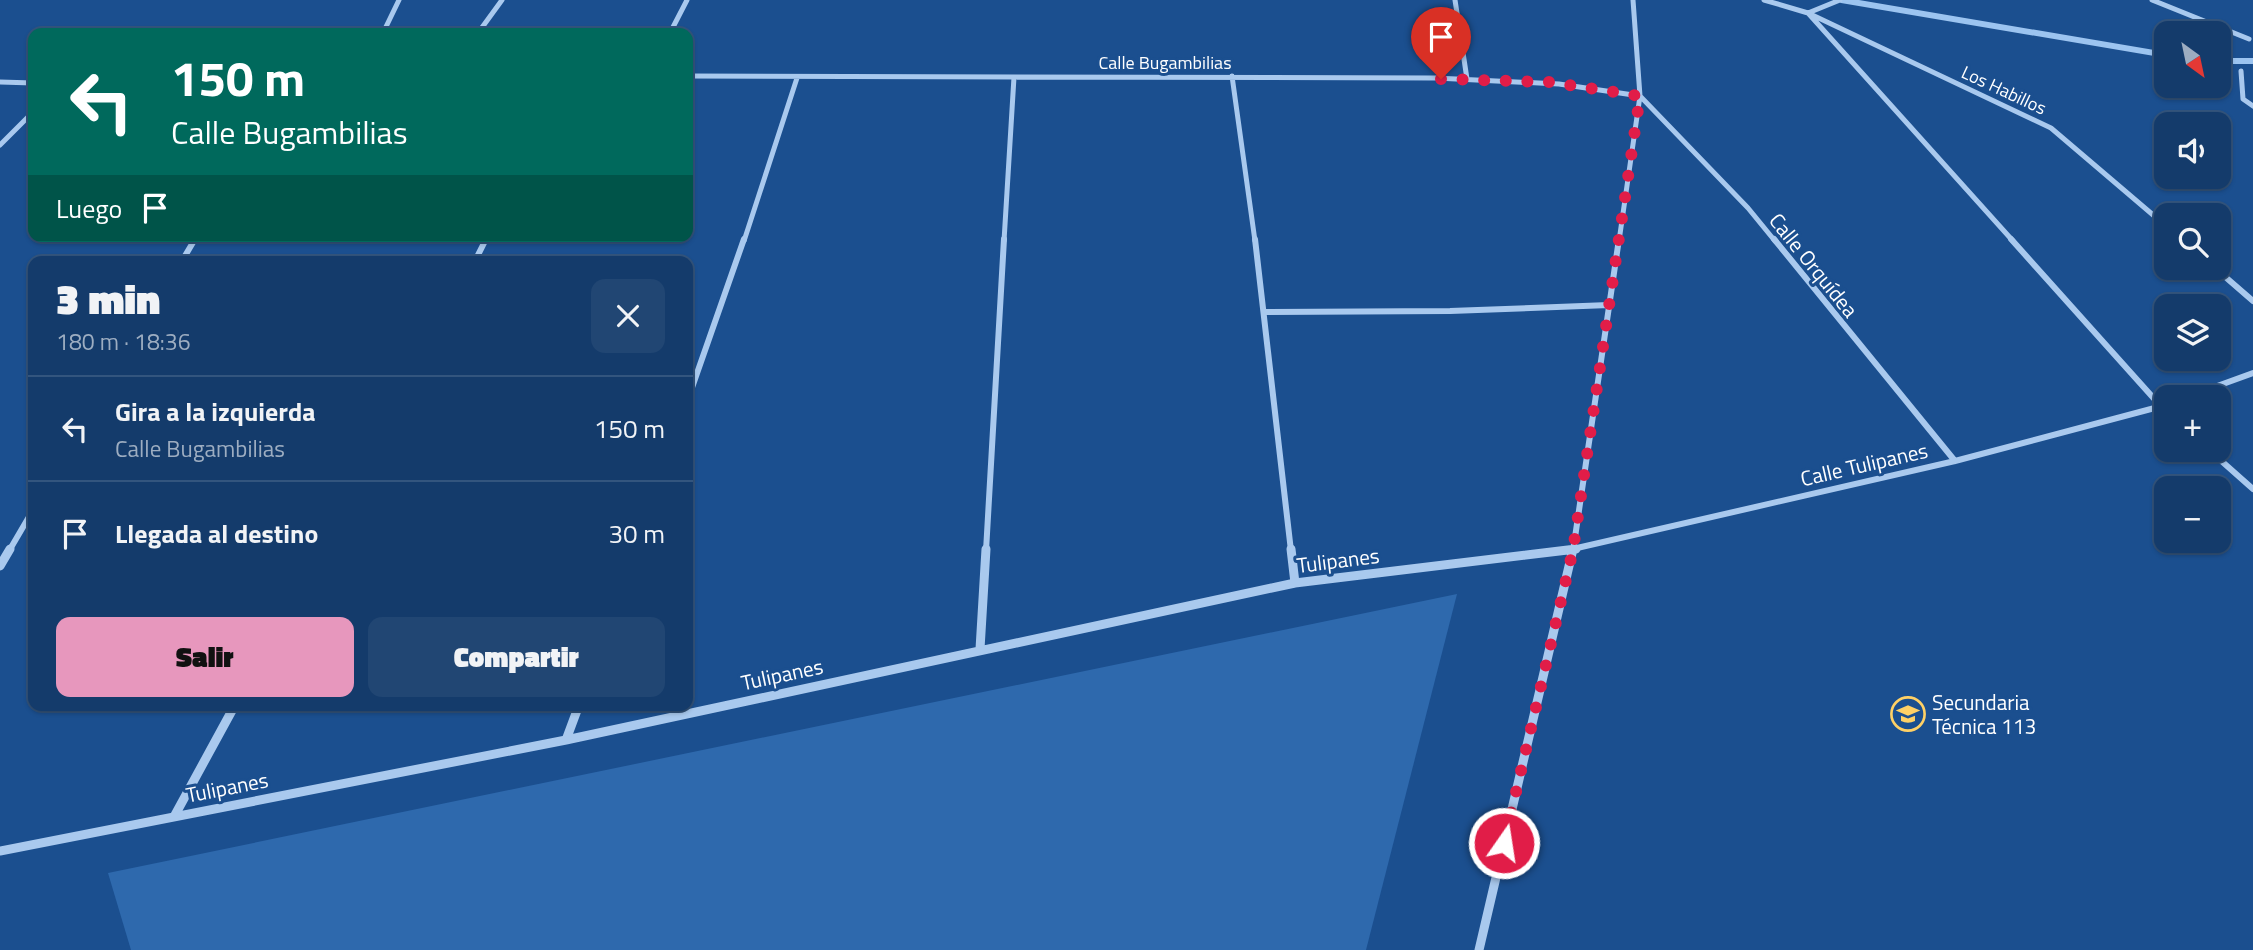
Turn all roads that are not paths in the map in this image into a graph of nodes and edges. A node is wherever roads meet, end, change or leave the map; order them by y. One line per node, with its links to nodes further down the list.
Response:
1 (399, 0): 10 (street)
2 (502, 0): 11 (street)
3 (687, 0): 12 (street)
4 (1455, 0): 19 (street)
5 (1633, 0): 22 (street)
6 (1764, 0): 9 (street, Los Habillos)
7 (1840, 0): 9 (street)
8 (2152, 0): 13 (street)
9 (1808, 13): 26 (street, Los Habillos); 34 (street, Calle Tulipanes)
10 (385, 28)
11 (482, 28)
12 (673, 28)
13 (2249, 39)
14 (2241, 71): 23 (street)
15 (693, 76): 18 (street, Calle Bugambilias)
16 (1232, 76): 17 (street, Calle Bugambilias); 19 (street, Calle Bugambilias); 30 (street)
17 (1014, 77): 18 (street, Calle Bugambilias); 43 (street)
18 (797, 78): 32 (street)
19 (1467, 79): 22 (street, Calle Bugambilias)
20 (0, 82): 21 (street)
21 (28, 83)
22 (1640, 96): 29 (street); 36 (street, Calle Orquídea)
23 (2253, 106)
24 (28, 117): 25 (street)
25 (0, 145)
26 (2154, 216)
27 (2229, 280): 28 (street)
28 (2253, 301)
29 (1609, 304): 30 (street); 40 (street)
30 (1265, 312): 42 (street)
31 (2253, 373): 33 (street)
32 (693, 385)
33 (2220, 385)
34 (2154, 397)
35 (2154, 411): 36 (street, Calle Tulipanes)
36 (1955, 461): 40 (street, Calle Tulipanes)
37 (2223, 462): 38 (street)
38 (2253, 489)
39 (28, 518): 41 (street)
40 (1573, 550): 42 (street, Tulipanes); 49 (street)
41 (0, 566)
42 (1295, 583): 43 (street, Tulipanes)
43 (980, 649): 46 (street, Tulipanes)
44 (231, 711): 47 (street)
45 (577, 711): 46 (street)
46 (566, 740): 47 (street, Tulipanes)
47 (175, 815): 48 (street, Tulipanes)
48 (0, 851)
49 (1479, 950)

